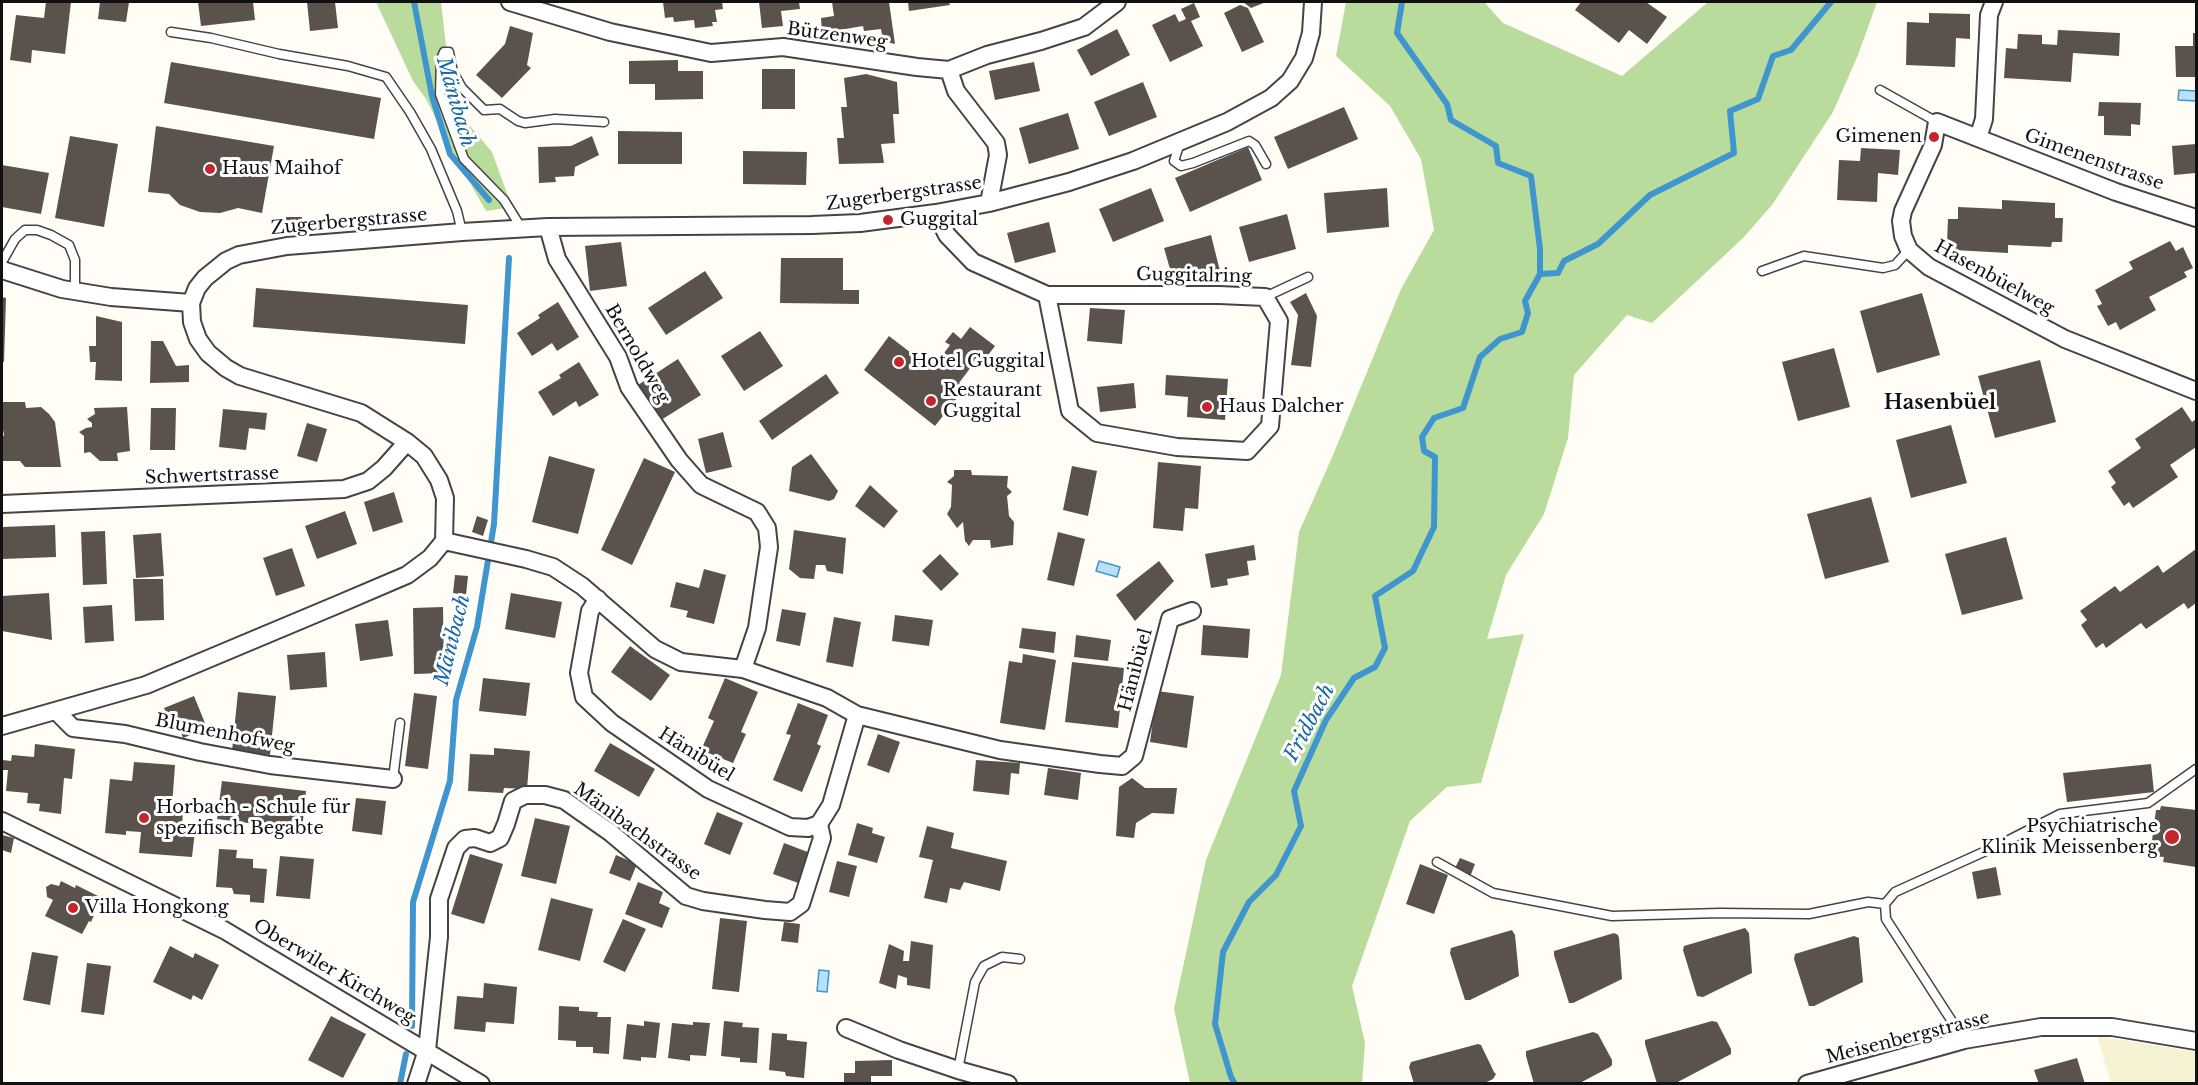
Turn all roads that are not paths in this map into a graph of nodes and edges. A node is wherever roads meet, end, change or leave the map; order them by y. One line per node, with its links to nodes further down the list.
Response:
1 (510, 2): 6 (street, Bützenweg)
2 (1116, 2): 6 (street)
3 (1314, 2): 11 (street, Zugerbergstrasse)
4 (1994, 2): 10 (street)
5 (171, 32): 18 (lane)
6 (949, 70): 13 (street)
7 (1880, 90): 9 (lane)
8 (604, 122): 17 (lane)
9 (1937, 122): 10 (street); 19 (street, Hasenbüelweg)
10 (1978, 138): 15 (street, Gimenenstrasse)
11 (1180, 142): 12 (lane); 13 (street, Zugerbergstrasse)
12 (1266, 164)
13 (989, 203): 14 (street, Zugerbergstrasse)
14 (936, 213): 16 (street, Zugerbergstrasse); 25 (street, Guggitalring)
15 (2196, 218)
16 (548, 227): 17 (street, Zugerbergstrasse); 34 (street, Bernoldweg)
17 (519, 229): 18 (street, Zugerbergstrasse)
18 (462, 232): 27 (street, Zugerbergstrasse)
19 (1909, 250): 22 (lane); 28 (street, Hasenbüelweg)
20 (2, 262): 24 (lane)
21 (2, 270): 24 (street)
22 (1762, 271)
23 (1308, 277): 26 (lane)
24 (75, 291): 27 (street)
25 (1047, 295): 26 (street, Guggitalring); 26 (street, Guggitalring)
26 (1264, 297)
27 (191, 303): 29 (street)
28 (2196, 391)
29 (407, 442): 30 (street, Schwertstrasse); 31 (street)
30 (2, 504)
31 (444, 541): 32 (street, Hänibüel); 35 (street)
32 (598, 599): 34 (street, Hänibüel); 42 (street, Hänibüel)
33 (1192, 611): 36 (street, Hänibüel)
34 (743, 669): 36 (street, Hänibüel)
35 (57, 712): 38 (street); 40 (street, Blumenhofweg)
36 (857, 715): 42 (street)
37 (400, 723): 40 (lane)
38 (2, 726)
39 (2196, 769): 44 (lane)
40 (393, 778)
41 (2, 821): 49 (street, Oberwiler Kirchweg)
42 (819, 824): 49 (street, Mänibachstrasse)
43 (1437, 862): 44 (lane)
44 (1885, 904): 47 (lane)
45 (1020, 959): 50 (lane)
46 (846, 1028): 50 (street)
47 (1964, 1040): 48 (street, Meisenbergstrasse); 54 (street, Meisenbergstrasse)
48 (2196, 1041)
49 (427, 1050): 51 (street, Mänibachstrasse); 52 (street, Oberwiler Kirchweg)
50 (958, 1070): 53 (street)
51 (416, 1083)
52 (481, 1083)
53 (1008, 1083)
54 (1807, 1083)

